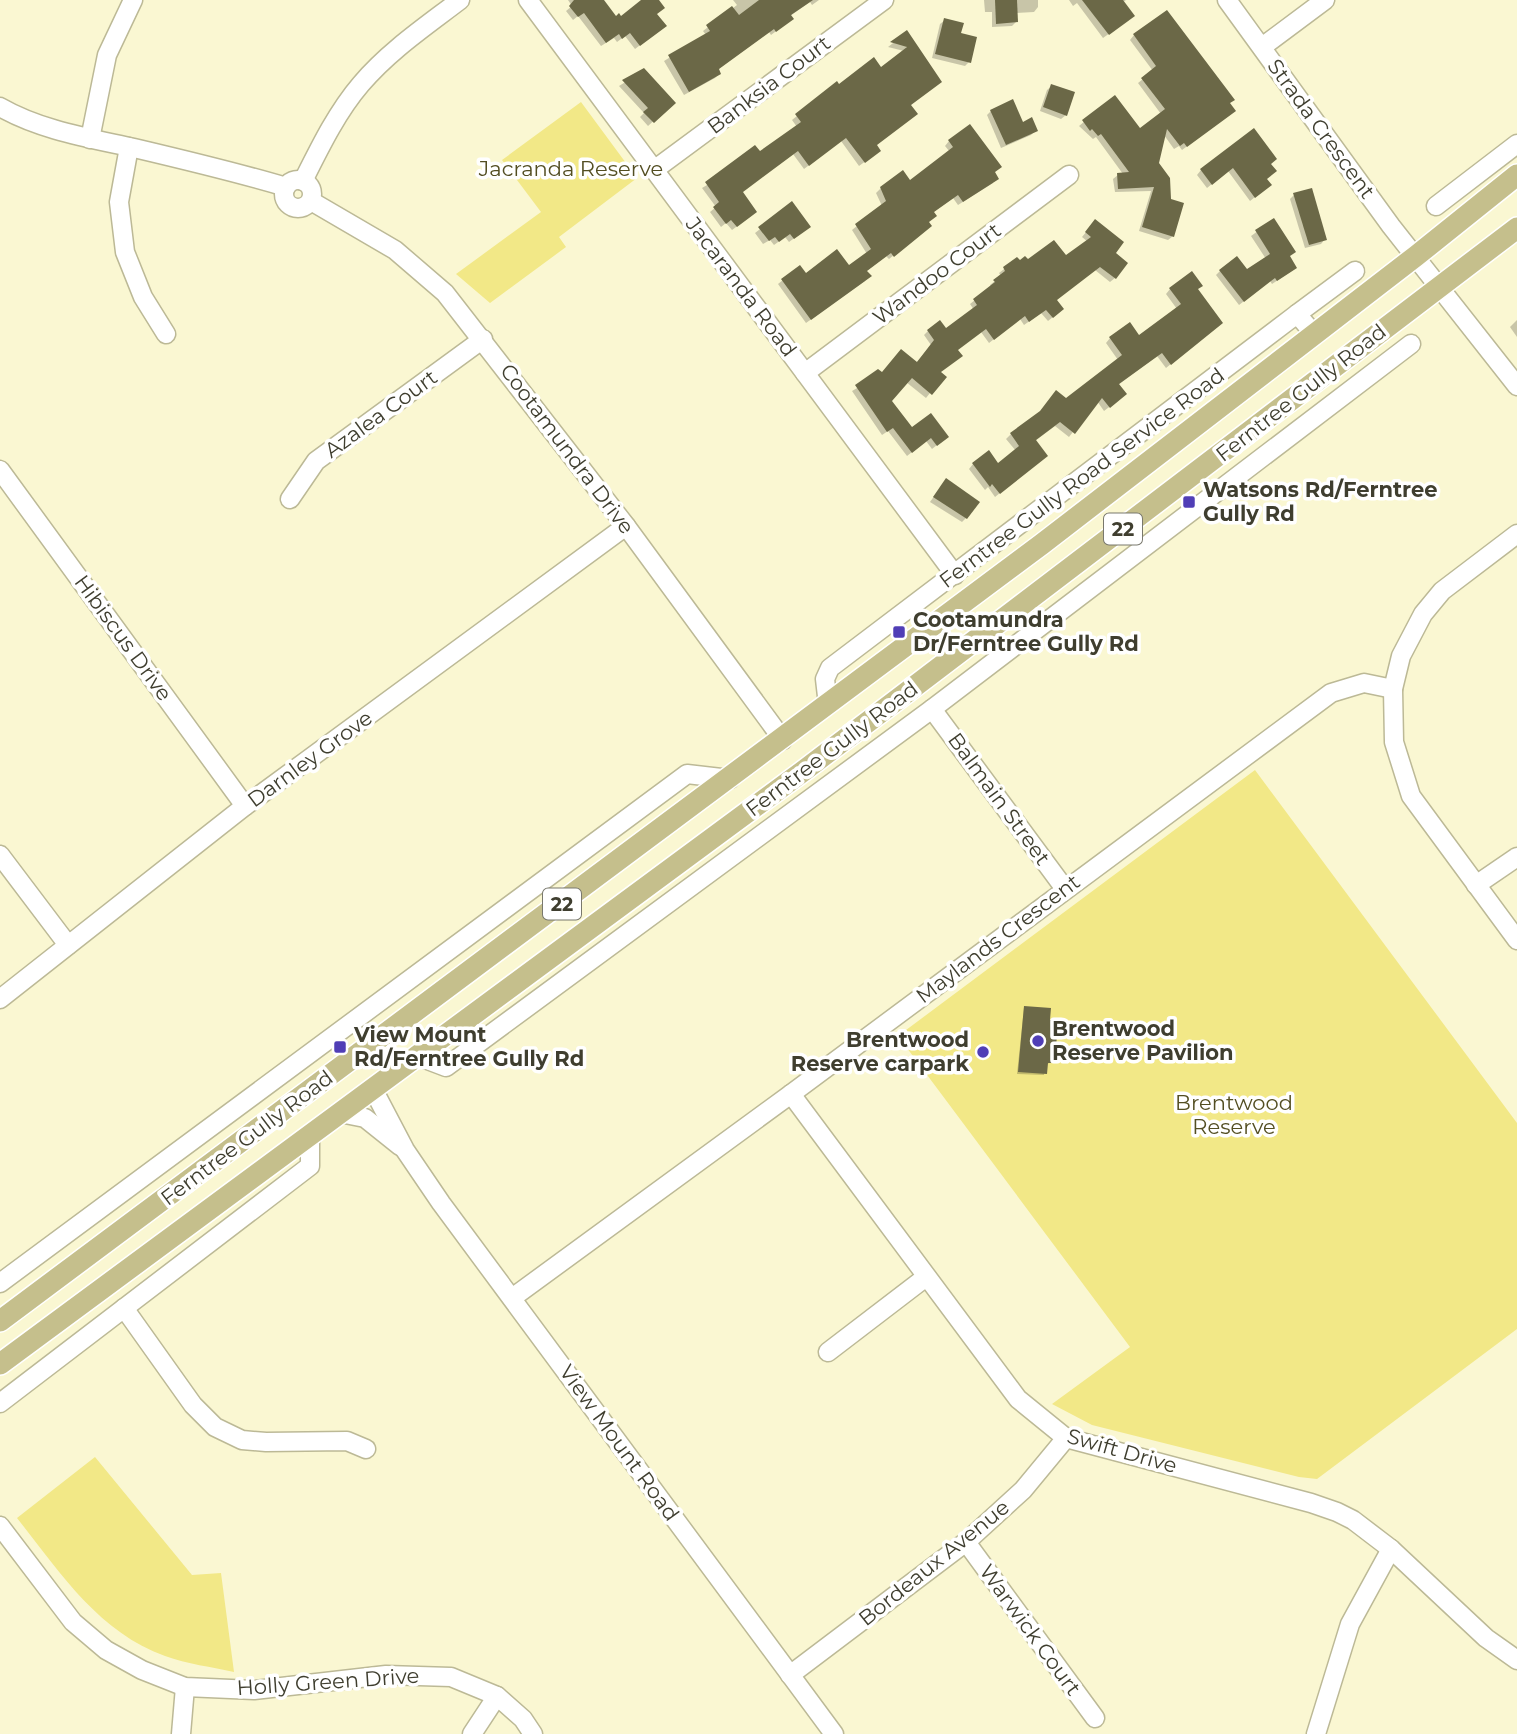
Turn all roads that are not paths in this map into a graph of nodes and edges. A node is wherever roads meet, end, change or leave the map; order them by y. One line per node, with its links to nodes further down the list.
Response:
1 (133, 0): 9 (street)
2 (460, 0): 16 (street)
3 (528, 0): 13 (street, Jacaranda Road)
4 (884, 0): 13 (street, Banksia Court)
5 (1227, 0): 7 (street, Strada Crescent)
6 (1325, 0): 7 (street)
7 (1262, 47): 21 (street, Strada Crescent)
8 (0, 107): 9 (street)
9 (90, 139): 11 (street)
10 (1517, 144): 12 (street)
11 (129, 147): 17 (street); 25 (street)
12 (1494, 161): 15 (street); 19 (street)
13 (654, 170): 29 (street, Jacaranda Road)
14 (1069, 175): 29 (street, Wandoo Court)
15 (1513, 178): 21 (main road, Ferntree Gully Road / 22)
16 (303, 181): 17 (street); 18 (street)
17 (286, 187): 18 (street)
18 (311, 201): 27 (street, Cootamundra Drive)
19 (1436, 206)
20 (1517, 228): 23 (main road, Ferntree Gully Road / 22)
21 (1416, 256): 23 (street, Strada Crescent); 26 (main road, Ferntree Gully Road / 22)
22 (1355, 271): 24 (street, Ferntree Gully Road Service Road)
23 (1440, 286): 30 (street, Strada Crescent); 31 (main road, Ferntree Gully Road / 22)
24 (1297, 314): 26 (street); 37 (street, Ferntree Gully Road Service Road)
25 (166, 334)
26 (1314, 335): 39 (main road, Ferntree Gully Road / 22)
27 (483, 339): 34 (street, Azalea Court); 35 (street, Cootamundra Drive)
28 (1411, 344): 32 (street)
29 (805, 373): 37 (street, Jacaranda Road)
30 (1517, 386)
31 (1250, 433): 32 (street); 42 (main road, Ferntree Gully Road / 22)
32 (1268, 454): 40 (street)
33 (0, 470): 44 (street, Hibiscus Drive)
34 (290, 499)
35 (625, 526): 41 (street, Cootamundra Drive); 44 (street, Darnley Grove)
36 (1517, 534): 38 (street)
37 (955, 575): 39 (street, Ferntree Gully Road Service Road)
38 (1393, 689): 47 (street); 48 (street, Maylands Crescent)
39 (828, 705): 41 (main road, Ferntree Gully Road / 22)
40 (932, 709): 48 (street, Balmain Street); 54 (street)
41 (783, 740): 42 (main road); 43 (main road, Ferntree Gully Road / 22)
42 (806, 769): 54 (main road, Ferntree Gully Road / 22)
43 (730, 779): 51 (street, Ferntree Gully Road); 52 (main road, Ferntree Gully Road / 22)
44 (245, 806): 50 (street, Darnley Grove)
45 (0, 855): 50 (street)
46 (1517, 857): 47 (street)
47 (1476, 885): 49 (street)
48 (1065, 889): 57 (street, Maylands Crescent)
49 (1517, 940)
50 (68, 946): 53 (street, Darnley Grove)
51 (424, 969): 52 (street); 62 (street, Ferntree Gully Road)
52 (443, 993): 55 (main road, Ferntree Gully Road / 22)
53 (0, 999)
54 (417, 1056): 56 (main road, Ferntree Gully Road / 22)
55 (342, 1068): 56 (main road); 65 (main road, Ferntree Gully Road / 22)
56 (373, 1089): 58 (main road, Ferntree Gully Road / 22); 60 (street, View Mount Road)
57 (791, 1094): 61 (street, Swift Drive); 63 (street, Maylands Crescent)
58 (340, 1113): 59 (main road, Ferntree Gully Road / 22); 60 (street, View Mount Road)
59 (310, 1135): 64 (street, Ferntree Gully Road); 67 (main road, Ferntree Gully Road / 22)
60 (405, 1150): 63 (street, View Mount Road)
61 (926, 1277): 66 (street); 69 (street, Swift Drive)
62 (0, 1283)
63 (512, 1298): 75 (street, View Mount Road)
64 (124, 1308): 68 (street, Ferntree Gully Road); 70 (street)
65 (0, 1321)
66 (828, 1352)
67 (0, 1364)
68 (0, 1402)
69 (1066, 1438): 72 (street, Bordeaux Avenue); 73 (street, Swift Drive)
70 (366, 1449)
71 (0, 1526): 76 (street, Holly Green Drive)
72 (966, 1542): 75 (street, Bordeaux Avenue); 78 (street, Warwick Court)
73 (1391, 1549): 74 (street, Swift Drive); 83 (street)
74 (1517, 1660)
75 (790, 1675): 82 (street, View Mount Road)
76 (185, 1687): 77 (street, Holly Green Drive); 79 (street)
77 (497, 1696): 80 (street); 81 (street, Holly Green Drive)
78 (1095, 1718)
79 (181, 1734)
80 (472, 1734)
81 (533, 1734)
82 (834, 1734)
83 (1316, 1734)

